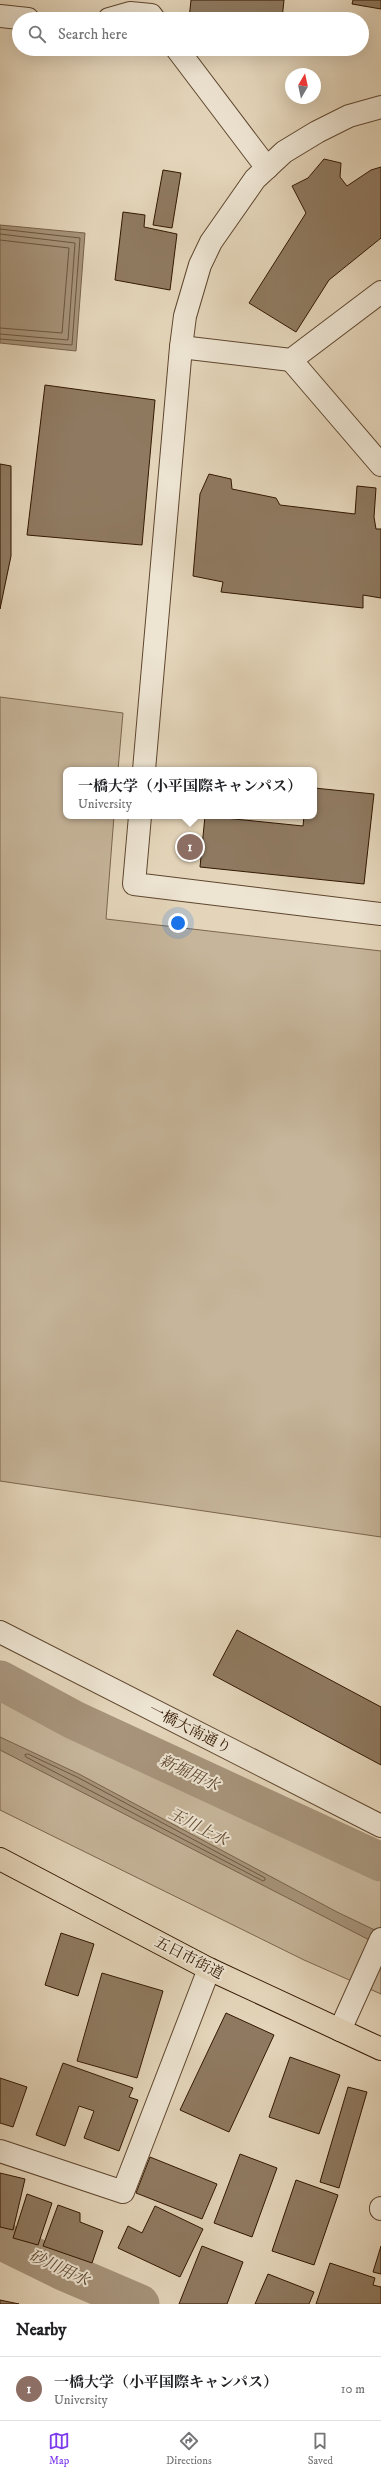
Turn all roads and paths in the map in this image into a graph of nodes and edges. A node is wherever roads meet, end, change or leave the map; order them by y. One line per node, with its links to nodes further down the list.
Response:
1 (0, 16): 2 (street)
2 (12, 17)
3 (182, 56): 5 (street)
4 (381, 107): 5 (street)
5 (267, 168): 7 (street)
6 (381, 292): 8 (street)
7 (181, 347): 8 (street); 10 (street)
8 (291, 360): 9 (street)
9 (381, 465)
10 (144, 767)
11 (140, 819): 12 (street)
12 (381, 914)
13 (0, 1632): 14 (street, 一橋大南通り)
14 (381, 1826)
15 (0, 1859): 17 (main road, 五日市街道)
16 (381, 1939): 18 (street)
17 (209, 1969): 18 (main road, 五日市街道); 20 (street)
18 (340, 2030): 19 (main road, 五日市街道)
19 (381, 2049)
20 (0, 2151)

